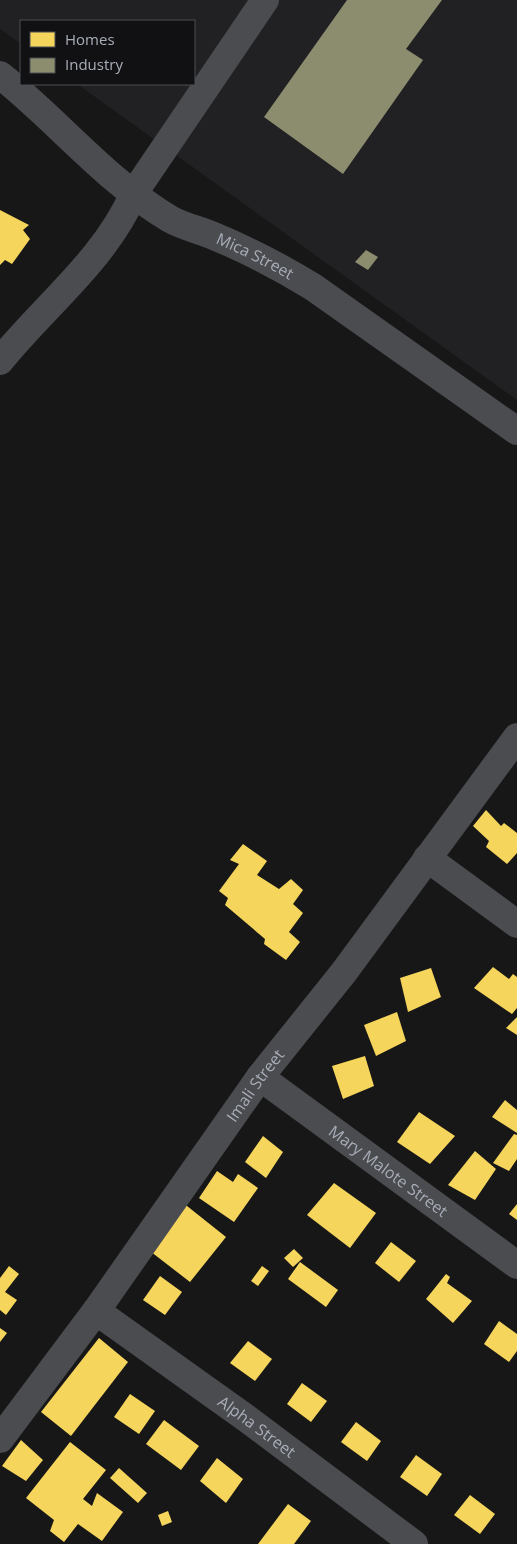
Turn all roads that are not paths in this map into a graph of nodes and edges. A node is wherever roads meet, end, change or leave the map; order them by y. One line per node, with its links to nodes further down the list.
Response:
1 (265, 0): 3 (street)
2 (0, 74): 3 (street, Mica Street)
3 (134, 193): 4 (street); 5 (street, Mica Street)
4 (0, 360)
5 (517, 431)
6 (517, 737): 7 (street, Imali Street)
7 (427, 858): 8 (street); 9 (street, Imali Street)
8 (517, 924)
9 (260, 1077): 10 (street, Mary Malote Street); 11 (street, Imali Street)
10 (517, 1265)
11 (96, 1311): 12 (street, Imali Street); 13 (street, Alpha Street)
12 (0, 1439)
13 (397, 1539)

